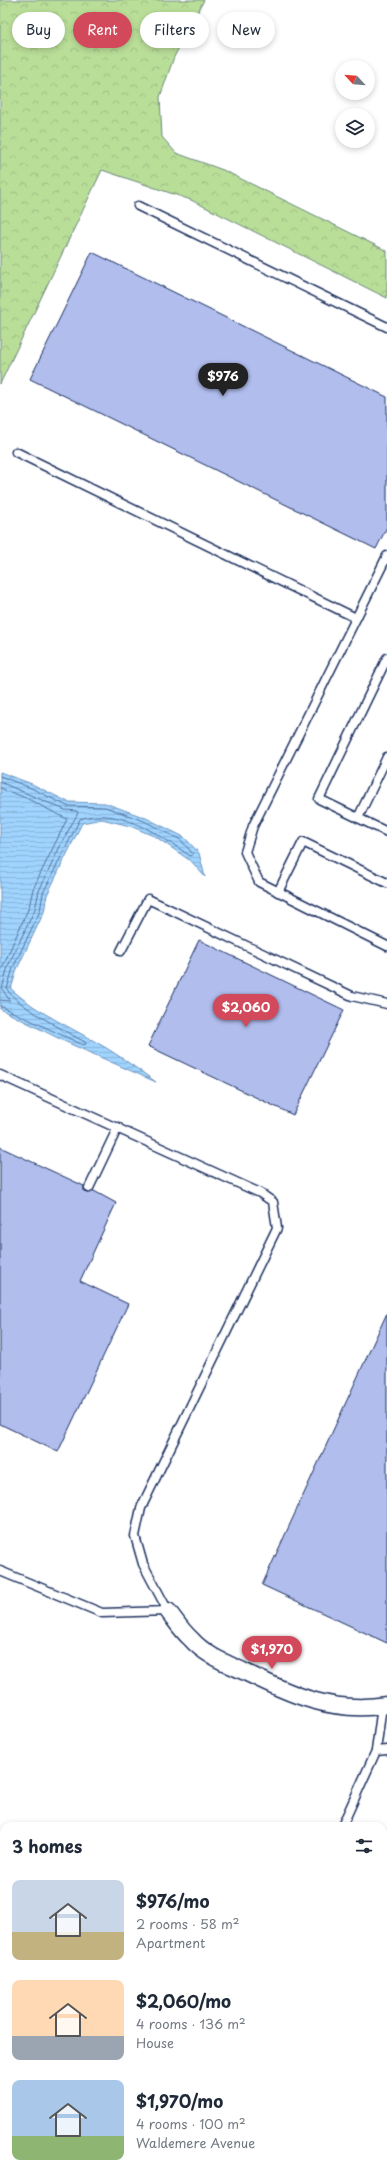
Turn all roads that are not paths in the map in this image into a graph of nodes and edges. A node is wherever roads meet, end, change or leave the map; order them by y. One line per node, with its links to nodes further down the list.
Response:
1 (138, 206): 2 (lane)
2 (387, 327)
3 (16, 452): 5 (lane)
4 (387, 556): 5 (lane)
5 (356, 618): 11 (lane)
6 (387, 658): 8 (lane)
7 (387, 757): 8 (lane)
8 (358, 818): 9 (lane)
9 (387, 832)
10 (387, 883): 11 (lane)
11 (278, 892): 12 (lane)
12 (387, 946)
13 (121, 951): 14 (lane)
14 (387, 1004)
15 (0, 1075): 16 (lane)
16 (118, 1126): 17 (lane); 19 (lane)
17 (89, 1188)
18 (0, 1571): 19 (lane)
19 (168, 1611): 20 (street)
20 (385, 1705): 22 (lane)
21 (387, 1750): 22 (lane)
22 (376, 1751): 23 (lane)
23 (344, 1822)

